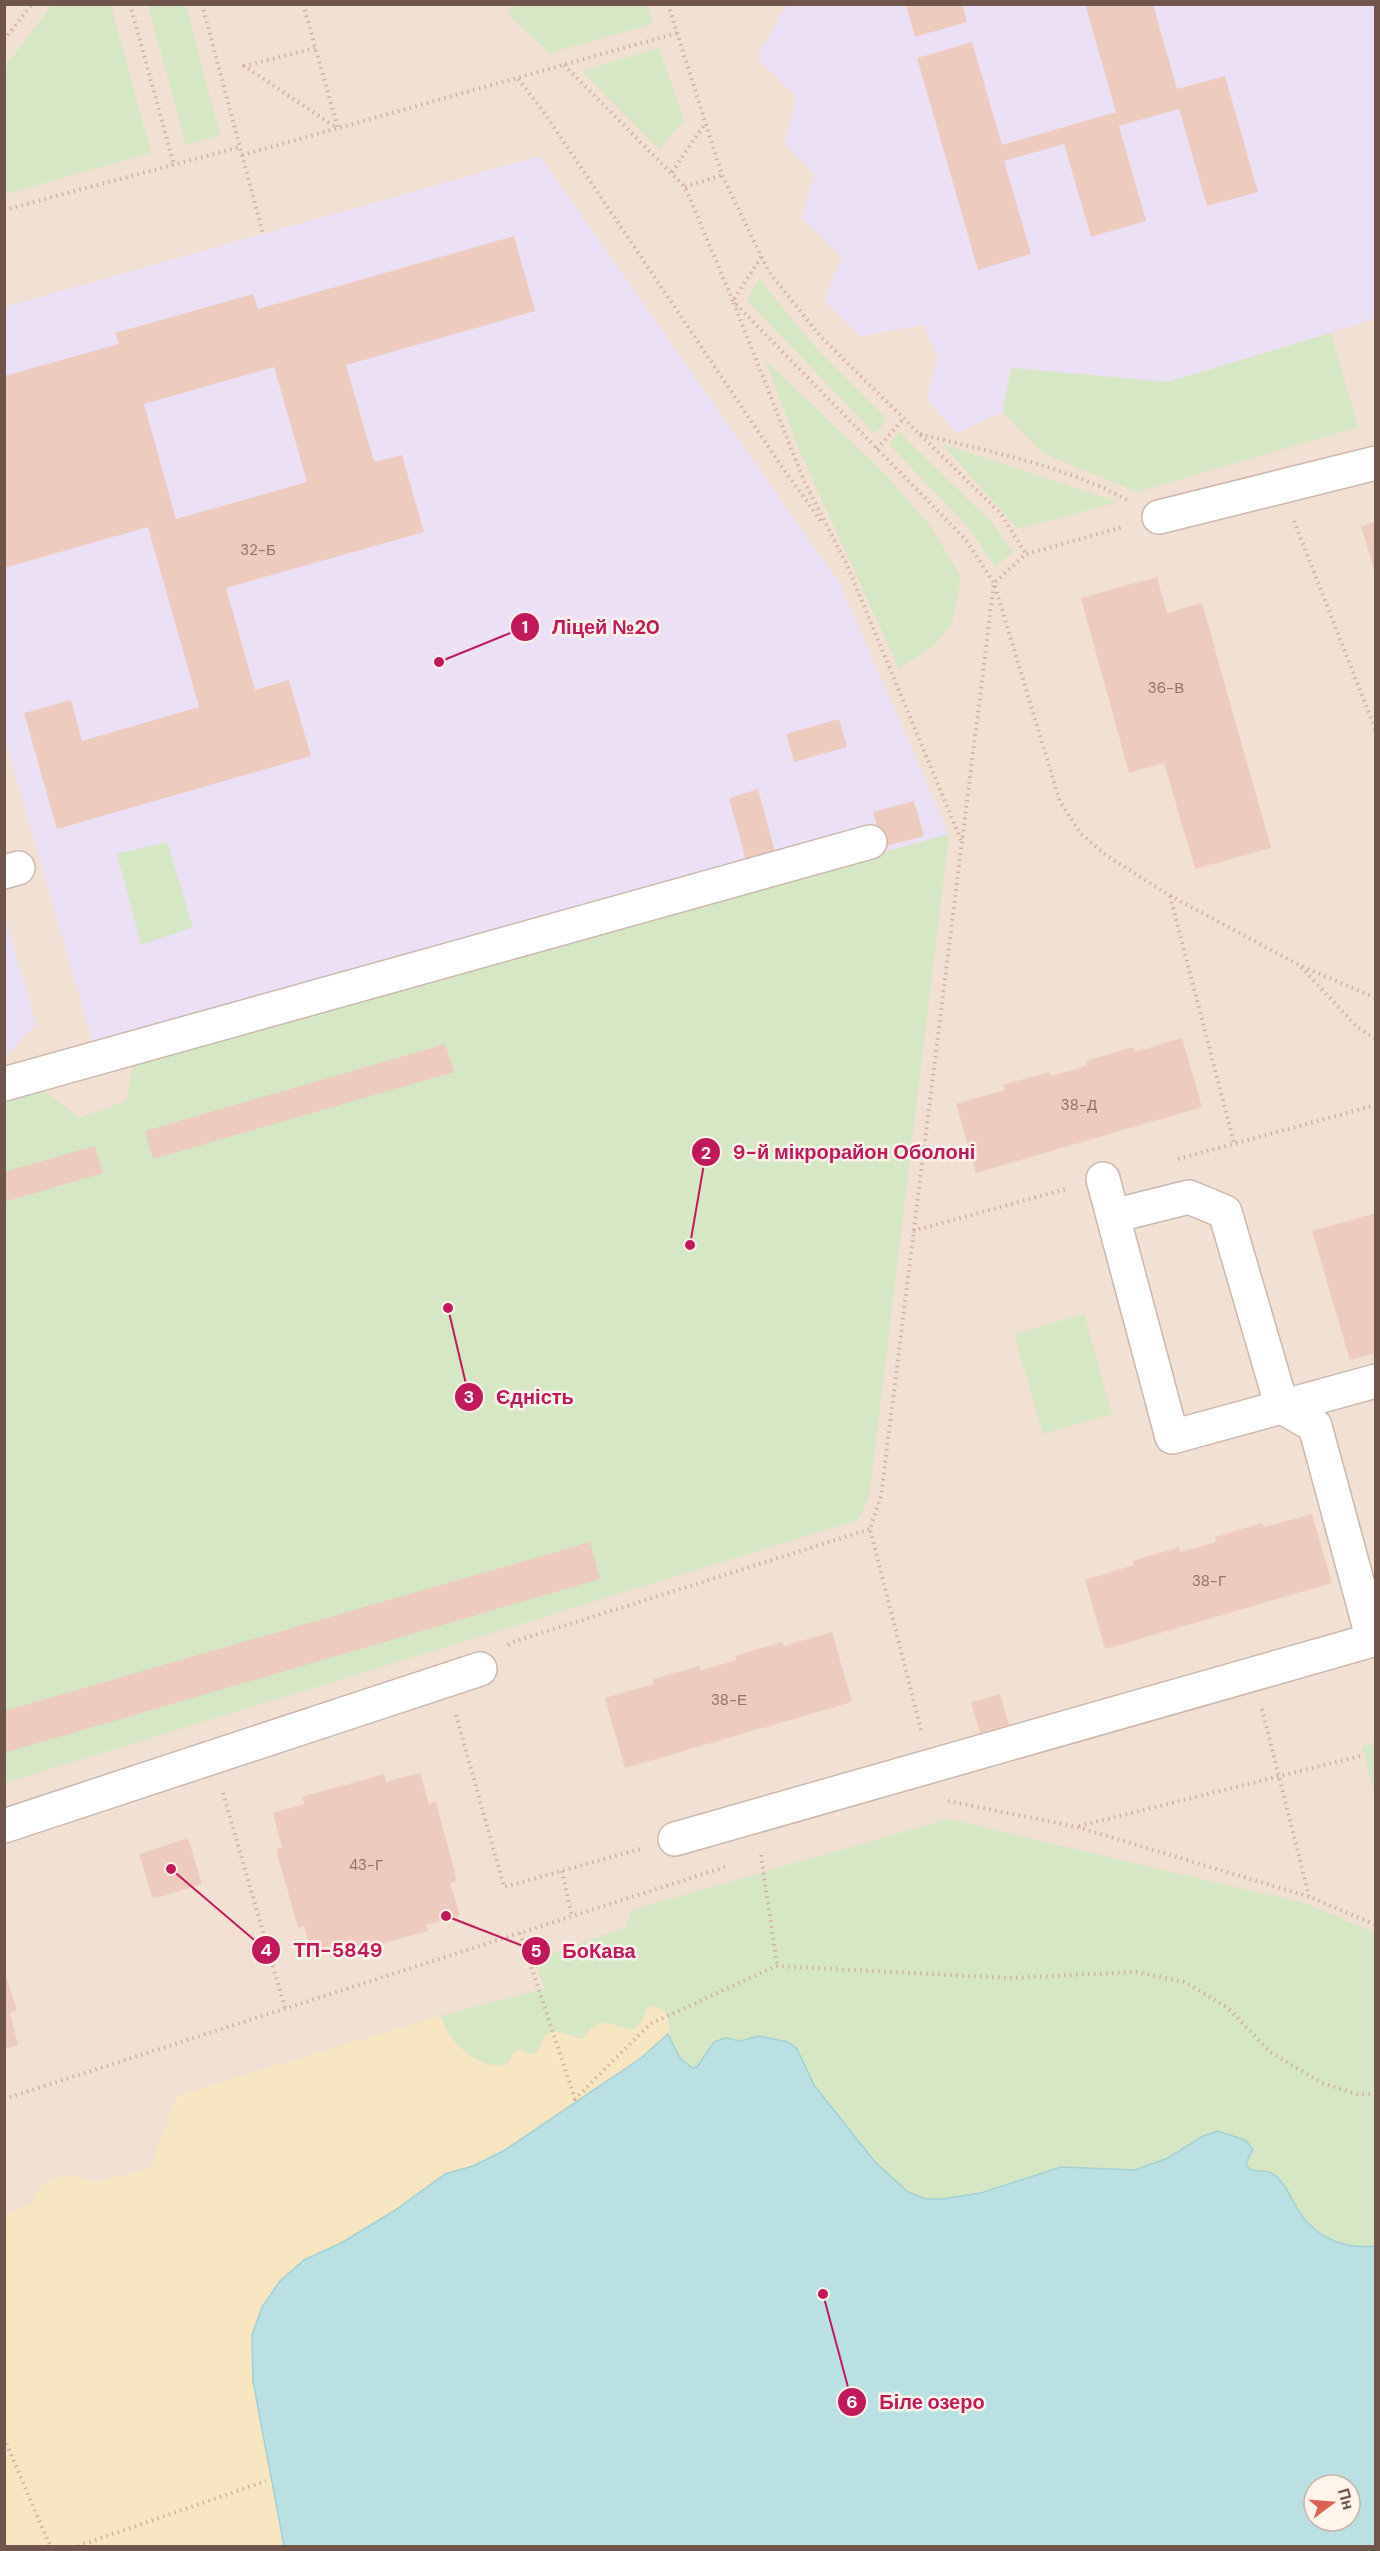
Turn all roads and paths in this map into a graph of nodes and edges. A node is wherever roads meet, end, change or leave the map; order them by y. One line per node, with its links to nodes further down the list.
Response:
1 (32, 4): 7 (path)
2 (130, 4): 15 (path)
3 (202, 4): 13 (path)
4 (303, 4): 8 (path)
5 (668, 4): 6 (path)
6 (677, 33): 9 (path); 11 (path)
7 (4, 40)
8 (315, 48): 12 (path); 12 (path)
9 (564, 65): 10 (path); 16 (path)
10 (518, 79): 12 (path); 29 (path)
11 (704, 124): 16 (path); 17 (path)
12 (338, 128): 14 (path)
13 (240, 147): 14 (path); 15 (path)
14 (242, 155): 20 (path)
15 (174, 165): 19 (path)
16 (672, 172): 18 (path)
17 (722, 174): 18 (path); 21 (path)
18 (685, 187): 22 (path)
19 (4, 210)
20 (263, 234)
21 (761, 256): 22 (path); 23 (path)
22 (733, 301): 25 (path); 29 (path)
23 (903, 419): 24 (path); 25 (path)
24 (919, 434): 28 (path); 30 (path)
25 (877, 449): 31 (path)
26 (1376, 463): 27 (lane)
27 (1281, 487): 28 (lane); 32 (path)
28 (1159, 517): 30 (path)
29 (831, 534): 34 (path)
30 (1026, 554): 31 (path)
31 (994, 583): 34 (path); 35 (path)
32 (1376, 731)
33 (870, 842): 39 (lane)
34 (962, 842): 45 (path)
35 (1169, 895): 36 (path); 40 (path)
36 (1299, 965): 37 (path); 38 (path)
37 (1376, 998)
38 (1376, 1038)
39 (4, 1084)
40 (1234, 1143)
41 (1103, 1179): 42 (lane)
42 (1113, 1216): 44 (lane); 44 (lane)
43 (1376, 1381): 44 (lane)
44 (1282, 1407): 46 (lane)
45 (870, 1529): 47 (path); 51 (path)
46 (1374, 1640): 48 (lane)
47 (480, 1669): 55 (lane)
48 (1253, 1674): 51 (lane); 52 (path)
49 (455, 1713): 59 (path)
50 (1364, 1755): 52 (path)
51 (930, 1766): 57 (lane)
52 (1279, 1776): 56 (path); 60 (path)
53 (221, 1785): 64 (path)
54 (943, 1800): 56 (path)
55 (4, 1826)
56 (1077, 1827): 60 (path)
57 (675, 1839): 59 (path)
58 (760, 1856): 63 (path)
59 (562, 1871): 62 (path)
60 (1310, 1897): 61 (path)
61 (1376, 1925)
62 (520, 1933): 64 (path); 65 (path)
63 (777, 1965)
64 (285, 2008): 66 (path)
65 (1376, 2093)
66 (4, 2099)
67 (4, 2438): 69 (path)
68 (266, 2481): 70 (path)
69 (50, 2547)
70 (78, 2547)

